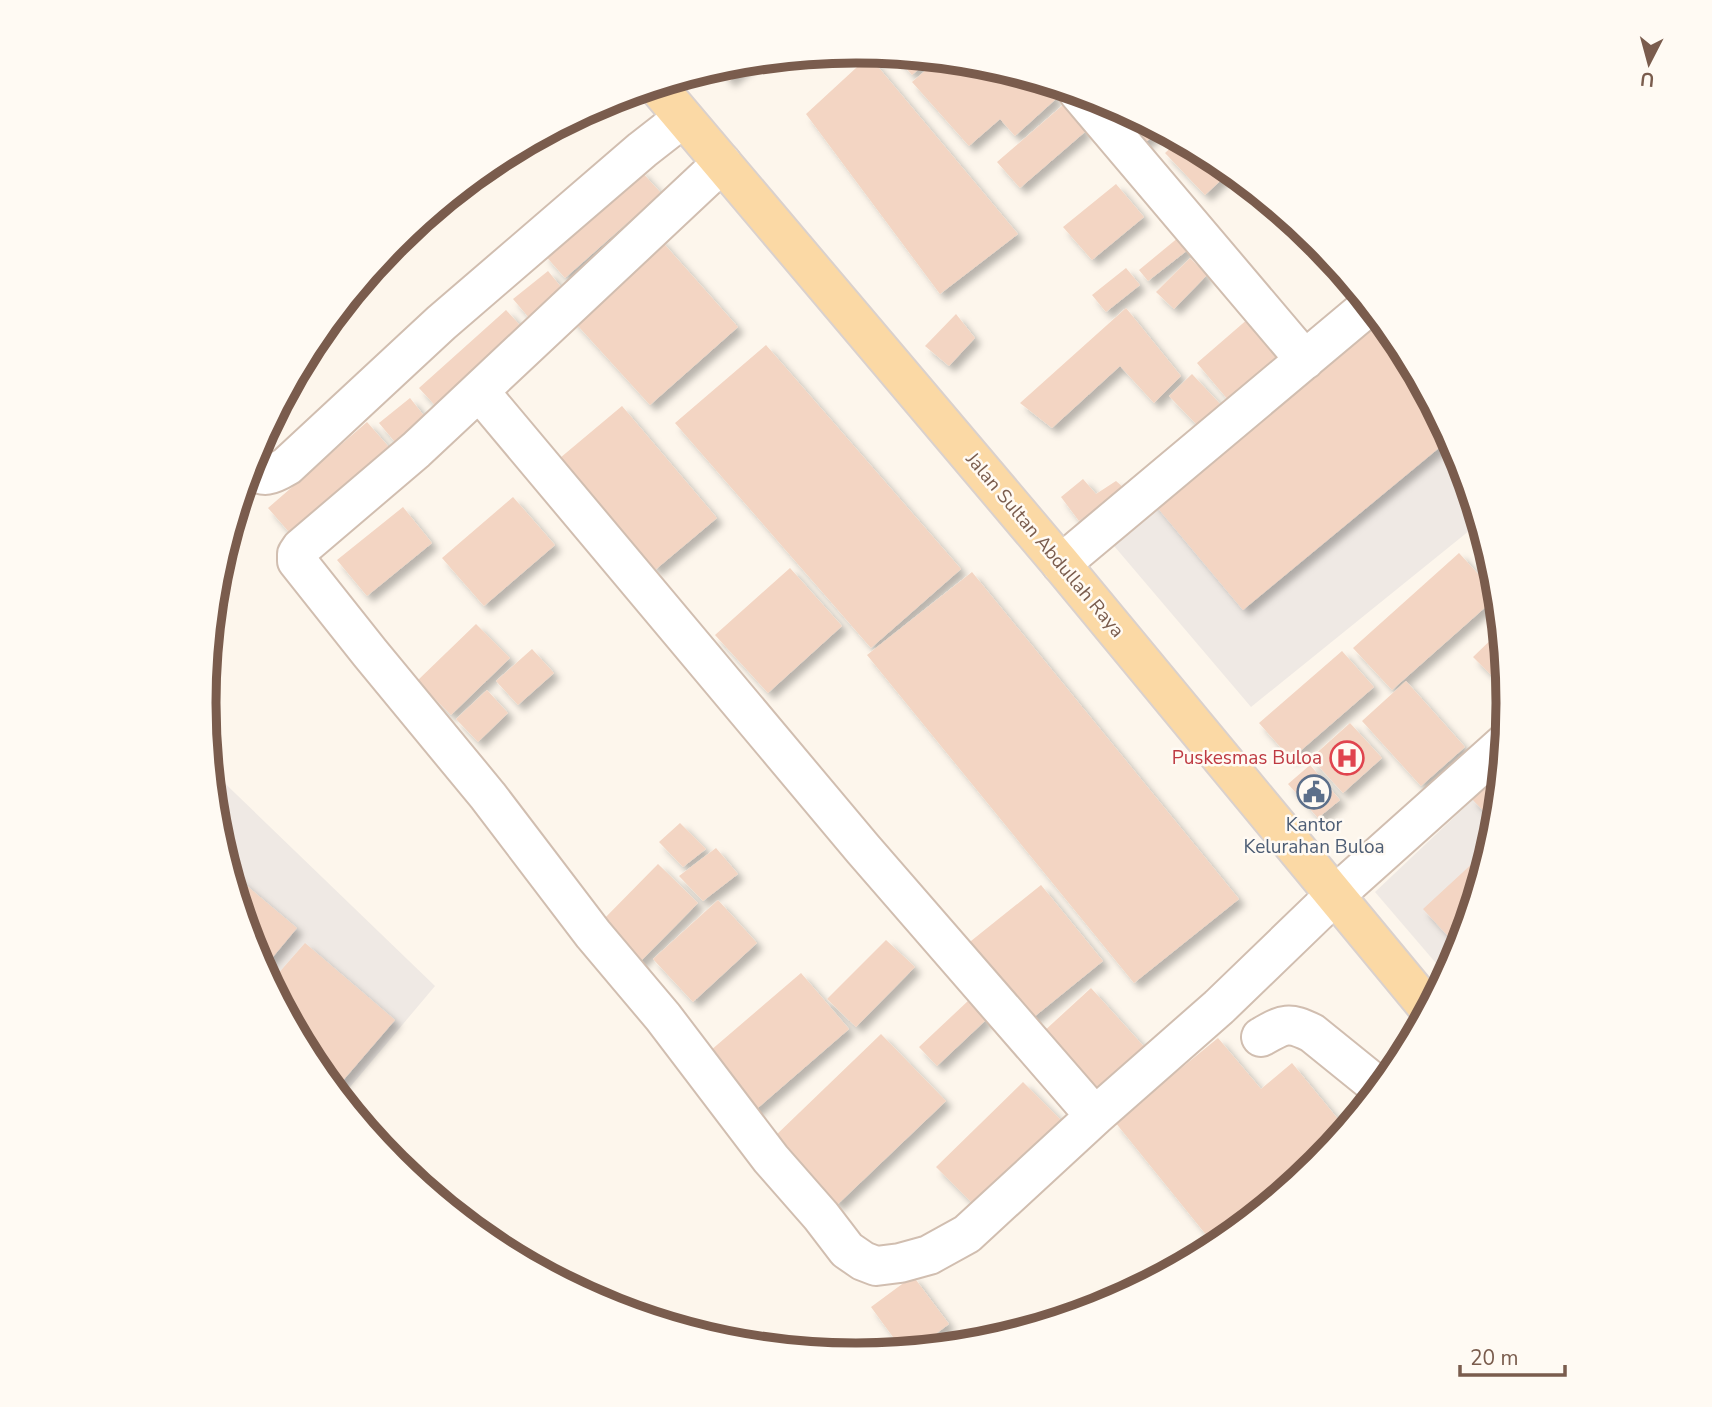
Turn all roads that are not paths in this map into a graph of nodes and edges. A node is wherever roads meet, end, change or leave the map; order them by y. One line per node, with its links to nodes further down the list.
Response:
1 (663, 93): 3 (main road, Jalan Sultan Abdullah Raya)
2 (1091, 108): 6 (street)
3 (683, 118): 4 (main road, Jalan Sultan Abdullah Raya); 8 (street)
4 (722, 163): 7 (street); 9 (main road, Jalan Sultan Abdullah Raya)
5 (1362, 312): 6 (street)
6 (1306, 360): 9 (street)
7 (479, 391): 15 (street); 15 (street)
8 (258, 473)
9 (1061, 564): 11 (main road, Jalan Sultan Abdullah Raya)
10 (1494, 753): 11 (street)
11 (1334, 896): 12 (main road, Jalan Sultan Abdullah Raya); 15 (street)
12 (1423, 1001)
13 (1261, 1037): 14 (street)
14 (1373, 1081)
15 (1095, 1116)

